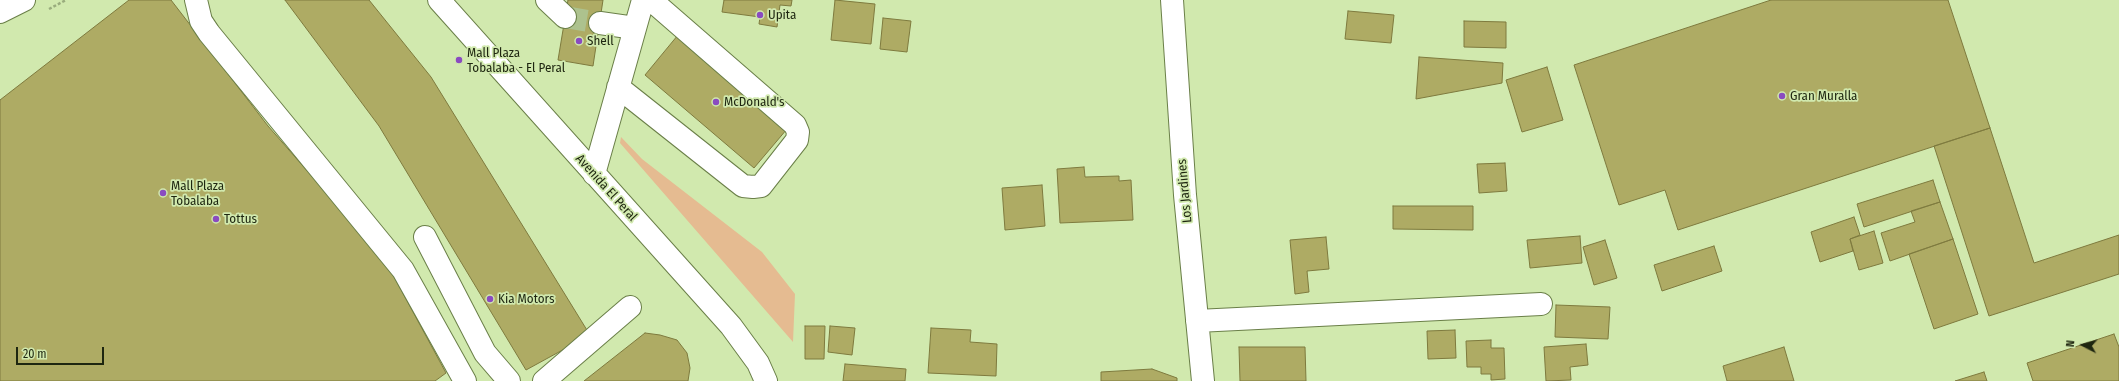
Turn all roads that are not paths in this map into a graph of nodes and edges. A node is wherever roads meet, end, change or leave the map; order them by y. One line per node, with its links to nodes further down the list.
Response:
1 (24, 0): 8 (street)
2 (196, 0): 18 (street)
3 (439, 0): 13 (street, Avenida El Peral)
4 (546, 0): 9 (street)
5 (643, 0): 11 (street)
6 (651, 0): 12 (street)
7 (1172, 0): 17 (street, Los Jardines)
8 (0, 12)
9 (565, 17)
10 (600, 23): 11 (street)
11 (635, 28): 12 (street)
12 (618, 87): 13 (street)
13 (594, 174): 21 (street, Avenida El Peral)
14 (425, 237): 19 (street)
15 (1541, 304): 17 (street)
16 (630, 307): 20 (street)
17 (1196, 321): 22 (street, Los Jardines)
18 (465, 381)
19 (509, 381)
20 (544, 381)
21 (766, 381)
22 (1202, 381)

